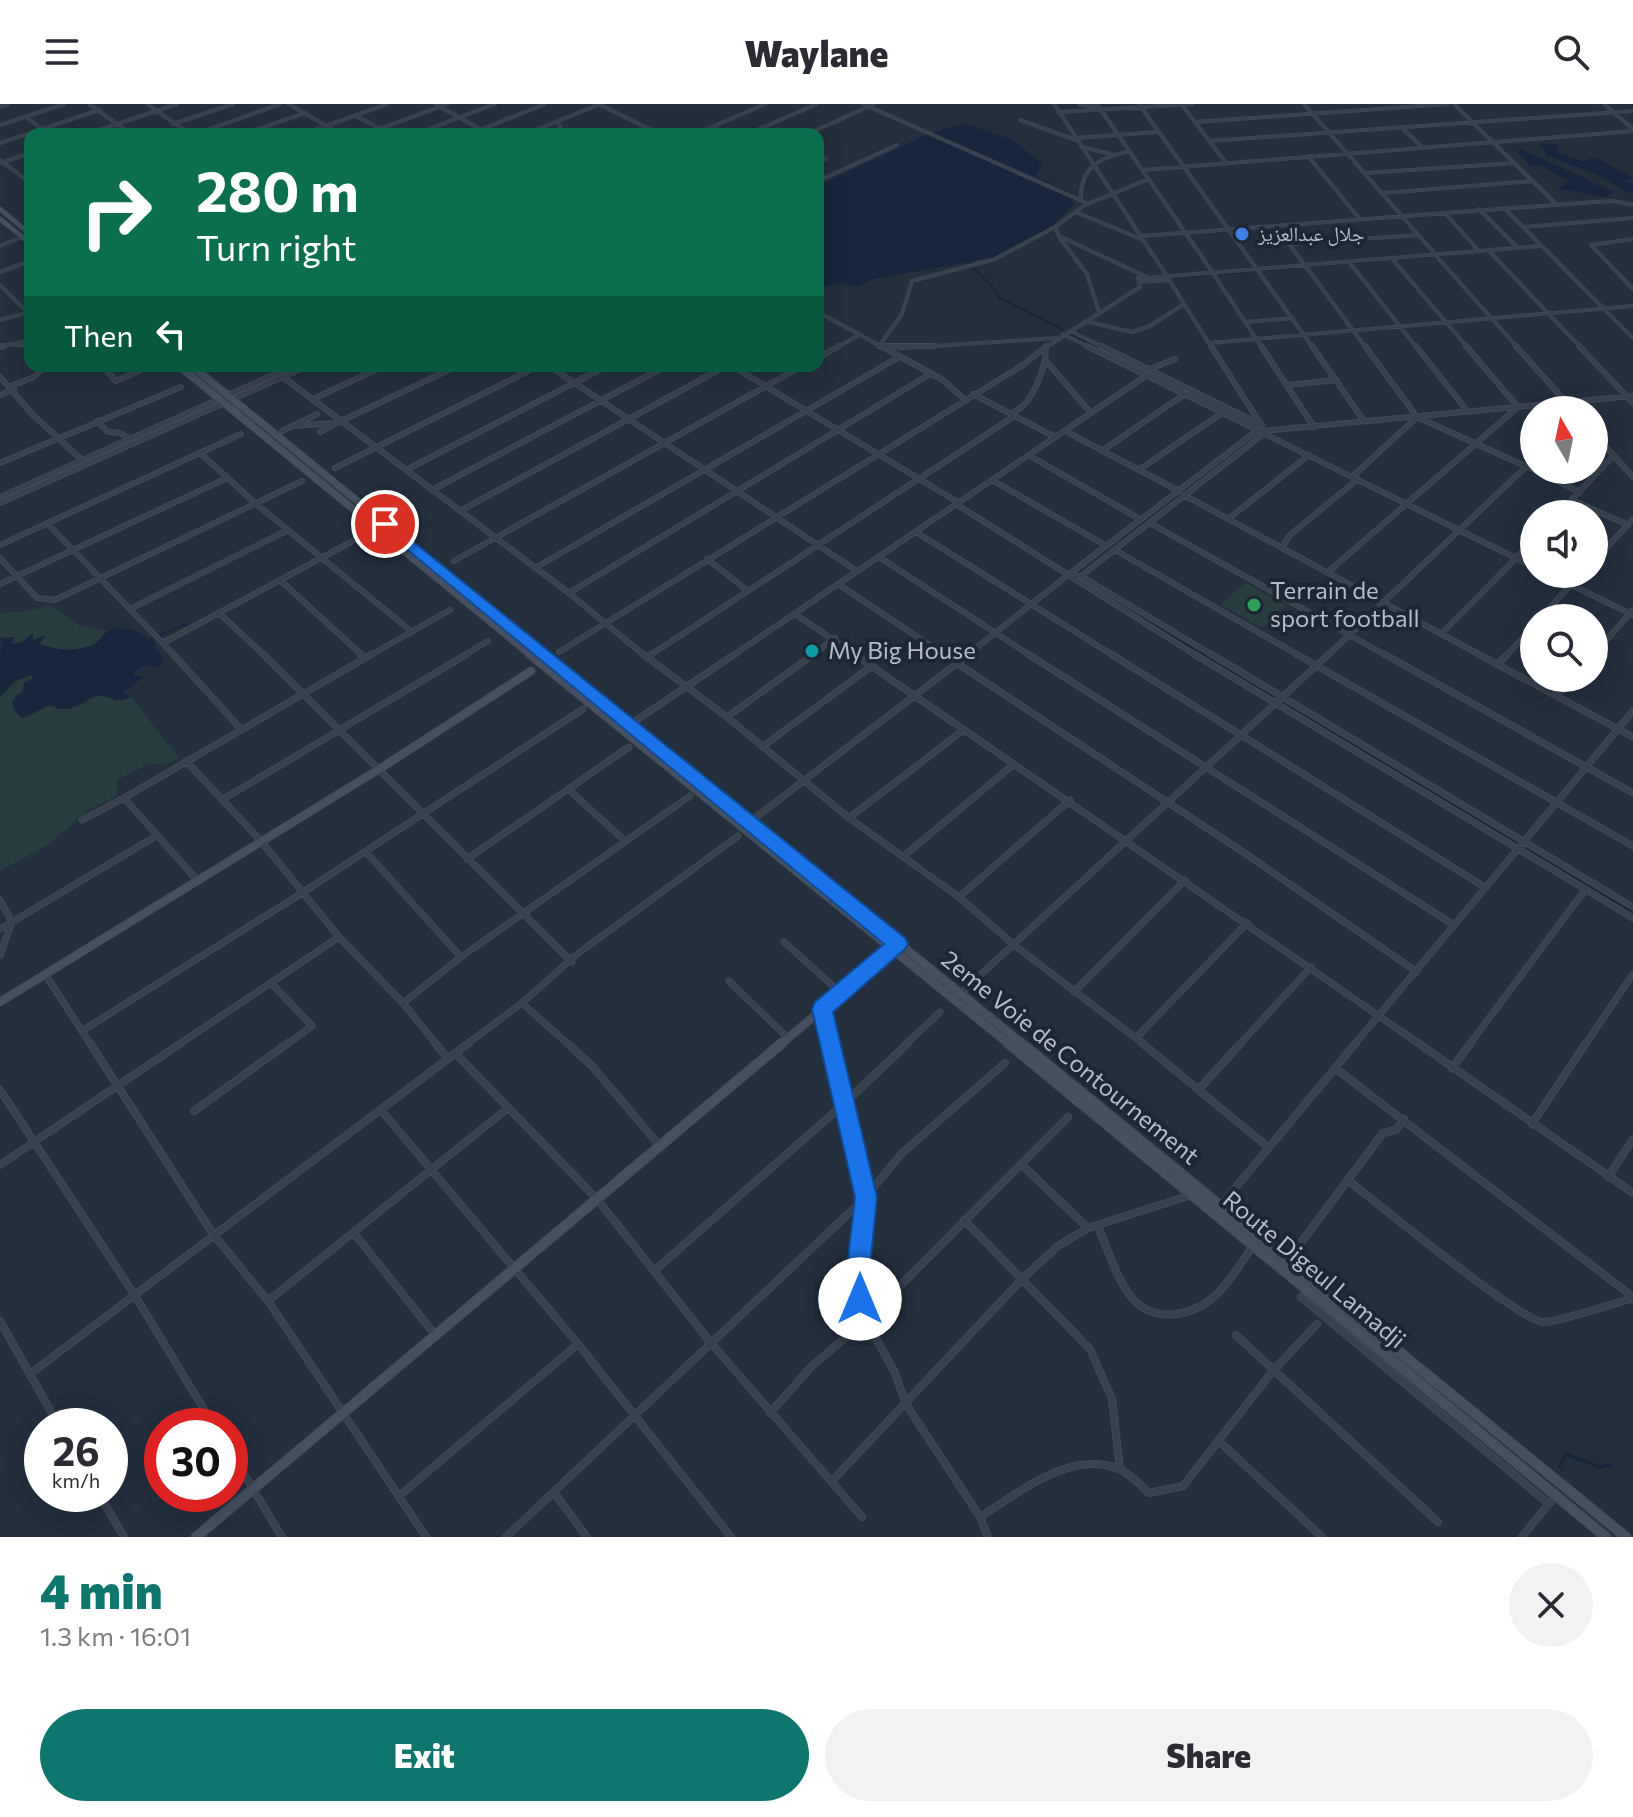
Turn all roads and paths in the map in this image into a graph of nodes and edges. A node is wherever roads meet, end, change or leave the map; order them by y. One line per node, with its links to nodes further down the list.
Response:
1 (8, 104): 30 (street)
2 (64, 104): 40 (street)
3 (89, 104): 32 (street)
4 (147, 104): 33 (street)
5 (177, 104): 33 (street)
6 (233, 104): 47 (street)
7 (280, 104): 57 (street)
8 (289, 104): 37 (street)
9 (387, 104): 39 (street)
10 (447, 104): 27 (street)
11 (495, 104): 41 (street)
12 (545, 104): 65 (street)
13 (598, 104): 43 (street); 68 (street)
14 (765, 104): 51 (street)
15 (817, 104): 69 (street)
16 (863, 104): 28 (street)
17 (874, 104): 28 (street)
18 (1054, 104): 35 (street)
19 (1079, 104): 31 (street)
20 (1097, 104): 31 (street)
21 (1182, 104): 22 (street); 29 (street); 45 (street)
22 (1193, 104)
23 (1304, 104): 38 (street)
24 (1448, 104): 38 (street)
25 (1454, 104): 44 (street)
26 (1604, 104): 36 (street)
27 (438, 105): 41 (street); 62 (street)
28 (869, 106): 70 (street); 101 (street)
29 (1140, 106): 31 (street); 72 (street)
30 (0, 107)
31 (1100, 109): 35 (street); 75 (street)
32 (99, 110): 46 (street); 53 (street)
33 (157, 111): 46 (street); 47 (street)
34 (1633, 111): 36 (street)
35 (1058, 112): 76 (street)
36 (1613, 112): 44 (street); 71 (street)
37 (305, 113): 49 (street); 58 (street)
38 (1312, 113): 45 (street); 73 (street)
39 (355, 116): 49 (street); 61 (street)
40 (25, 117): 48 (street); 52 (street)
41 (459, 118): 63 (street); 64 (street)
42 (1020, 120): 76 (street)
43 (558, 121): 66 (street); 67 (street)
44 (1471, 121): 50 (street); 78 (street)
45 (1195, 122): 77 (street)
46 (117, 124): 54 (street); 55 (street)
47 (173, 124): 56 (street)
48 (0, 125)
49 (326, 126): 59 (street); 60 (street)
50 (1401, 126): 73 (street); 82 (street)
51 (713, 127)
52 (41, 128)
53 (45, 128)
54 (105, 128)
55 (123, 128)
56 (181, 128)
57 (210, 128)
58 (261, 128)
59 (320, 128)
60 (330, 128)
61 (377, 128)
62 (381, 128)
63 (432, 128)
64 (477, 128)
65 (486, 128)
66 (541, 128)
67 (561, 128)
68 (648, 128)
69 (761, 128)
70 (821, 128)
71 (1633, 130): 78 (street)
72 (1158, 132): 75 (street); 92 (street)
73 (1329, 132): 77 (street); 84 (street)
74 (24, 135): 79 (street)
75 (1118, 135): 76 (street); 83 (street)
76 (1076, 139): 81 (street)
77 (1209, 141): 90 (street)
78 (1491, 141): 82 (street); 91 (street)
79 (0, 143)
80 (897, 145): 95 (street)
81 (1081, 147): 85 (street); 89 (street)
82 (1422, 147): 84 (street)
83 (1130, 151): 85 (street); 93 (street)
84 (1347, 153): 87 (street); 94 (street)
85 (1116, 154): 89 (street)
86 (24, 155): 88 (street)
87 (1308, 156): 90 (street); 112 (street)
88 (1, 162): 96 (street)
89 (1093, 163): 100 (street); 101 (street)
90 (1226, 163): 92 (street)
91 (1514, 163): 94 (street); 98 (street)
92 (1184, 166): 93 (street); 118 (street)
93 (1143, 170): 97 (street)
94 (1365, 173): 99 (street)
95 (824, 178)
96 (24, 179)
97 (1149, 179): 100 (street); 119 (street)
98 (1533, 181): 99 (street); 102 (street)
99 (1383, 193): 110 (street)
100 (1115, 194): 103 (street); 123 (street)
101 (1081, 201): 103 (street)
102 (1556, 204): 104 (street); 105 (street)
103 (1090, 205): 108 (street)
104 (1633, 205)
105 (1504, 207): 107 (street); 116 (street)
106 (0, 209): 117 (main road)
107 (1479, 209): 109 (street); 130 (street)
108 (1075, 212): 115 (street); 123 (street)
109 (1444, 212): 110 (street); 131 (street)
110 (1401, 216): 112 (street); 120 (street)
111 (1633, 218): 116 (street)
112 (1359, 219): 114 (street)
113 (1, 220): 122 (main road)
114 (1275, 225): 118 (street); 126 (street)
115 (1055, 227): 121 (street); 170 (street)
116 (1522, 227): 128 (street)
117 (24, 229)
118 (1231, 229): 119 (street); 138 (street)
119 (1186, 233): 123 (street); 140 (street)
120 (1418, 235): 126 (street); 133 (street)
121 (1059, 236): 142 (street); 149 (street)
122 (23, 237): 127 (street)
123 (1142, 238): 141 (street)
124 (1633, 239): 125 (street)
125 (1626, 240): 129 (street); 144 (street)
126 (1289, 244): 137 (street)
127 (0, 246)
128 (1540, 246): 130 (street); 148 (street)
129 (1633, 246)
130 (1515, 250): 131 (street); 132 (street)
131 (1479, 251): 133 (street)
132 (1491, 253): 133 (street); 151 (street)
133 (1437, 256): 134 (street); 136 (street); 154 (street)
134 (1394, 261): 136 (street); 157 (street)
135 (24, 263): 139 (street)
136 (1350, 264): 137 (street); 159 (street)
137 (1306, 267): 138 (street); 161 (street)
138 (1260, 271): 140 (street); 153 (street)
139 (0, 272)
140 (1214, 275): 141 (street); 156 (street)
141 (1167, 277): 142 (street)
142 (1139, 280): 145 (street); 149 (street)
143 (0, 285): 147 (street)
144 (1633, 289)
145 (1184, 304): 158 (street); 168 (street)
146 (1633, 306): 148 (street)
147 (24, 307)
148 (1603, 309): 151 (street); 166 (street)
149 (1099, 312): 158 (street)
150 (24, 313): 155 (street)
151 (1549, 313): 154 (street); 208 (street)
152 (824, 316): 163 (street)
153 (1294, 318): 156 (street); 164 (street)
154 (1491, 318): 157 (street); 207 (street)
155 (0, 320)
156 (1245, 322): 167 (street)
157 (1448, 323): 159 (street); 215 (street)
158 (1080, 325): 160 (street)
159 (1402, 327): 161 (street); 219 (street)
160 (1069, 331): 162 (street); 194 (street)
161 (1354, 331): 164 (street); 222 (street)
162 (1063, 334): 165 (street); 194 (street)
163 (860, 335): 170 (street); 173 (street)
164 (1306, 336): 167 (street); 198 (street)
165 (1057, 338): 170 (street); 172 (street)
166 (1633, 338)
167 (1257, 340): 168 (street); 200 (street)
168 (1210, 343): 230 (street)
169 (24, 344): 171 (street)
170 (879, 346): 174 (street)
171 (0, 347)
172 (1046, 347): 176 (street); 204 (street)
173 (824, 355)
174 (899, 357): 195 (street); 216 (street)
175 (1175, 359): 194 (street)
176 (1046, 361): 218 (street); 221 (street)
177 (38, 372): 203 (street)
178 (108, 372): 179 (street)
179 (137, 372)
180 (188, 372): 210 (main road)
181 (198, 372): 210 (main road, 2eme Voie de Contournement)
182 (276, 372): 196 (street)
183 (284, 372): 196 (street)
184 (289, 372): 196 (street)
185 (371, 372): 211 (street)
186 (444, 372): 226 (street)
187 (526, 372): 240 (street)
188 (558, 372): 199 (street)
189 (596, 372): 199 (street)
190 (655, 372): 213 (street)
191 (717, 372): 223 (street)
192 (739, 372): 202 (street)
193 (791, 372): 202 (street)
194 (1148, 373): 205 (street); 218 (street); 230 (street)
195 (930, 374): 212 (street); 229 (street)
196 (280, 375): 210 (street); 211 (street)
197 (0, 377): 203 (street)
198 (1337, 380): 200 (street); 225 (street)
199 (575, 383): 213 (street); 254 (street)
200 (1287, 385): 228 (street)
201 (181, 387): 224 (street)
202 (764, 387): 216 (street); 239 (street)
203 (12, 388): 206 (street); 235 (street)
204 (973, 394): 212 (street); 221 (street)
205 (1185, 394): 217 (street); 241 (street)
206 (0, 395)
207 (1560, 396)
208 (1630, 396): 209 (street); 214 (street)
209 (1608, 398)
210 (226, 399): 237 (street); 269 (street); 405 (main road, 2eme Voie de Contournement)
211 (313, 399): 226 (street)
212 (964, 399): 244 (street)
213 (601, 401): 223 (street); 263 (street)
214 (1633, 403)
215 (1518, 407): 219 (street); 238 (street)
216 (805, 411): 229 (street); 252 (street)
217 (1223, 412): 230 (street); 253 (street)
218 (1091, 413): 232 (street)
219 (1468, 413): 222 (street)
220 (317, 414): 227 (street)
221 (1013, 417): 236 (street); 256 (street)
222 (1417, 417): 225 (street); 238 (street); 257 (street)
223 (627, 419): 239 (street); 273 (street)
224 (97, 421): 235 (street); 237 (street)
225 (1364, 421): 228 (street)
226 (339, 422): 227 (street); 233 (street); 240 (street)
227 (292, 426): 231 (street)
228 (1314, 427): 230 (street)
229 (837, 429): 244 (street); 264 (street)
230 (1262, 430): 245 (street); 266 (street)
231 (282, 431)
232 (1065, 431): 236 (street); 241 (street)
233 (320, 432)
234 (241, 434): 243 (street)
235 (60, 437): 248 (street); 249 (street)
236 (1056, 437): 246 (street)
237 (130, 439): 248 (street)
238 (1477, 442): 250 (street); 272 (street)
239 (665, 444): 252 (street); 286 (street)
240 (376, 447): 251 (street); 254 (street)
241 (1103, 450): 253 (street)
242 (1608, 450): 247 (street)
243 (200, 453): 259 (street); 280 (street)
244 (877, 454): 256 (street); 275 (street)
245 (1310, 454): 257 (street); 277 (street)
246 (1030, 456): 260 (street); 276 (street)
247 (1613, 456): 258 (street); 265 (street)
248 (82, 460): 267 (street)
249 (0, 463)
250 (1520, 463)
251 (335, 468)
252 (705, 469): 264 (street); 302 (street)
253 (1140, 469): 266 (street)
254 (406, 470): 263 (street)
255 (1520, 472): 283 (street)
256 (918, 477): 271 (street); 287 (street)
257 (1356, 477): 272 (street); 291 (street)
258 (1633, 477)
259 (227, 478): 270 (street); 292 (street)
260 (992, 480): 271 (street); 289 (street)
261 (302, 481): 270 (street)
262 (1563, 484): 265 (street)
263 (432, 490): 273 (street)
264 (736, 491): 275 (street); 315 (street)
265 (1580, 492): 268 (street)
266 (1182, 493): 276 (street); 277 (street); 279 (street)
267 (0, 497)
268 (1572, 500)
269 (0, 503)
270 (255, 503): 282 (street); 308 (street)
271 (957, 503): 284 (street); 305 (street)
272 (1408, 504): 283 (street); 304 (street)
273 (459, 512): 286 (street)
274 (1608, 516): 281 (street)
275 (775, 517): 287 (street); 299 (street)
276 (1140, 519): 289 (street)
277 (1228, 519): 291 (street)
278 (1633, 519): 281 (street)
279 (1150, 523): 293 (street); 328 (street)
280 (48, 524): 288 (street); 292 (street)
281 (1628, 525): 290 (street)
282 (288, 530): 298 (street); 319 (street)
283 (1457, 530): 297 (street); 316 (street)
284 (916, 532): 295 (street); 317 (street)
285 (362, 536): 298 (street)
286 (495, 538): 301 (street); 302 (street)
287 (817, 544): 303 (street); 314 (street)
288 (0, 545)
289 (1105, 545): 305 (street)
290 (1608, 546)
291 (1282, 547): 304 (street)
292 (74, 550): 307 (street); 308 (street)
293 (1115, 550): 306 (street); 340 (street)
294 (1520, 555): 297 (street)
295 (879, 557): 303 (street); 326 (street)
296 (0, 558): 307 (street)
297 (1517, 558): 300 (street); 327 (street)
298 (323, 559): 309 (street); 325 (street)
299 (707, 559): 314 (street); 324 (street)
300 (1520, 560)
301 (454, 561)
302 (535, 568): 315 (street)
303 (857, 571): 311 (street)
304 (1328, 572): 316 (street)
305 (1068, 575): 306 (street); 317 (street); 347 (street)
306 (1081, 576): 347 (street)
307 (17, 577): 308 (street); 310 (street)
308 (102, 579): 319 (street)
309 (281, 581): 321 (street); 335 (street)
310 (0, 584)
311 (838, 584): 323 (street); 337 (street)
312 (1566, 588): 318 (street)
313 (1579, 588): 322 (street)
314 (747, 590): 336 (street)
315 (569, 593): 324 (street)
316 (1382, 601): 327 (street); 328 (street)
317 (1033, 604): 326 (street); 356 (street)
318 (1552, 604)
319 (130, 609): 333 (street)
320 (450, 610): 325 (street)
321 (219, 613): 333 (street); 343 (street)
322 (1632, 613): 330 (street)
323 (795, 614): 329 (street); 342 (street)
324 (603, 624): 334 (street); 336 (street)
325 (412, 632): 335 (street)
326 (996, 633): 337 (street); 364 (street)
327 (1441, 633): 338 (street)
328 (1348, 634): 340 (street); 362 (street)
329 (835, 638): 339 (street); 350 (street)
330 (1608, 639)
331 (1520, 640): 338 (street)
332 (488, 641): 353 (street)
333 (163, 643): 352 (street)
334 (559, 652)
335 (364, 657): 343 (street)
336 (647, 657): 342 (street)
337 (956, 662): 345 (street); 373 (street)
338 (1498, 664): 346 (street)
339 (873, 665): 345 (street); 359 (street)
340 (1316, 665): 347 (street); 372 (street)
341 (531, 671): 363 (main road)
342 (685, 687): 350 (street); 351 (street)
343 (305, 692): 352 (street); 353 (street)
344 (1561, 692): 346 (street)
345 (917, 695): 355 (street); 365 (street)
346 (1557, 696): 354 (street)
347 (1278, 699): 356 (street); 383 (street)
348 (583, 709): 374 (street)
349 (1633, 711): 354 (street)
350 (727, 717): 359 (street)
351 (635, 721)
352 (240, 728): 360 (street)
353 (341, 728): 363 (street); 370 (street)
354 (1619, 729): 357 (street); 362 (street)
355 (963, 730): 361 (street); 376 (street)
356 (1243, 735): 364 (street); 390 (street)
357 (1633, 737)
358 (629, 747): 366 (street)
359 (762, 747): 365 (street)
360 (186, 761): 369 (street); 370 (street)
361 (1014, 764): 371 (street); 386 (street)
362 (1587, 767): 367 (street); 372 (street)
363 (381, 768): 374 (street); 380 (main road)
364 (1205, 769): 373 (street); 400 (street)
365 (804, 778): 375 (street); 376 (street)
366 (568, 789): 381 (street); 387 (street)
367 (1633, 793)
368 (690, 796): 381 (street)
369 (124, 798): 377 (street); 378 (street)
370 (222, 800): 380 (street)
371 (1070, 800): 382 (street); 393 (street)
372 (1558, 801): 383 (street); 384 (street)
373 (1168, 802): 382 (street); 410 (street)
374 (423, 813): 385 (street); 387 (street)
375 (755, 818)
376 (849, 818): 386 (street)
377 (82, 820)
378 (156, 836): 388 (street); 398 (street)
379 (738, 836): 408 (street)
380 (261, 841): 388 (main road); 392 (street)
381 (625, 841): 396 (street)
382 (1128, 841): 389 (street); 404 (street)
383 (1521, 845): 390 (street); 391 (street); 395 (street)
384 (1633, 846)
385 (366, 852): 392 (street); 407 (street)
386 (905, 855): 393 (street)
387 (467, 859): 396 (street)
388 (197, 880): 411 (main road)
389 (1185, 880): 399 (street); 416 (street)
390 (1486, 888): 400 (street)
391 (1585, 890): 397 (street); 431 (street)
392 (302, 893): 402 (street); 424 (street)
393 (959, 897): 404 (street)
394 (0, 900): 398 (street)
395 (1633, 907)
396 (524, 913): 407 (street); 408 (street)
397 (1633, 918)
398 (12, 922): 401 (street); 406 (street)
399 (1247, 923): 409 (street); 426 (street)
400 (1454, 925): 410 (street)
401 (0, 929)
402 (339, 937): 414 (street); 419 (street)
403 (784, 942): 417 (street)
404 (1013, 944): 415 (street); 416 (street)
405 (896, 946): 417 (main road); 452 (main road, Route Digeul Lamadji); 455 (main road, 2eme Voie de Contournement)
406 (0, 955)
407 (461, 957): 419 (street)
408 (572, 962): 420 (street)
409 (1311, 967): 423 (street); 433 (street)
410 (1417, 972): 423 (street)
411 (45, 974): 418 (main road); 424 (street)
412 (1633, 974): 441 (street)
413 (729, 981): 425 (street)
414 (271, 983): 432 (street); 438 (street)
415 (965, 989)
416 (1074, 992): 426 (street)
417 (841, 993): 421 (main road)
418 (0, 1002)
419 (403, 1003): 428 (street)
420 (522, 1003): 427 (street); 444 (street)
421 (822, 1009): 425 (main road); 435 (street)
422 (940, 1012): 435 (street)
423 (1380, 1015): 430 (street); 431 (street)
424 (82, 1031): 432 (street)
425 (788, 1038): 444 (main road)
426 (1136, 1038): 433 (street)
427 (455, 1053): 428 (street); 436 (street)
428 (448, 1059): 437 (street)
429 (1005, 1063): 453 (street)
430 (1335, 1068): 440 (street); 445 (street)
431 (1452, 1068): 441 (street)
432 (118, 1086): 443 (street); 460 (street)
433 (1199, 1089): 445 (street)
434 (0, 1090): 443 (street)
435 (846, 1102): 453 (street); 464 (street)
436 (508, 1108): 448 (street); 454 (street)
437 (381, 1110): 448 (street); 460 (street)
438 (194, 1111)
439 (1068, 1117): 447 (street)
440 (1404, 1119): 450 (street); 468 (street)
441 (1532, 1124): 449 (street)
442 (1633, 1139): 449 (street)
443 (34, 1142): 446 (street); 466 (street)
444 (659, 1145): 454 (main road)
445 (1269, 1148): 455 (street)
446 (0, 1165)
447 (1022, 1165): 456 (street); 457 (street)
448 (430, 1170): 459 (street); 463 (street)
449 (1608, 1177): 451 (street)
450 (1349, 1181): 462 (street); 468 (street)
451 (1633, 1193)
452 (1192, 1195): 458 (street); 461 (main road, Route Digeul Lamadji)
453 (866, 1197): 470 (street); 475 (street)
454 (597, 1199): 463 (main road); 464 (street)
455 (1220, 1206): 462 (main road, 2eme Voie de Contournement)
456 (964, 1220): 465 (street); 470 (street)
457 (1087, 1227): 458 (street); 465 (street)
458 (1098, 1227): 461 (street)
459 (354, 1233): 469 (street); 474 (street)
460 (213, 1234): 466 (street); 469 (street)
461 (1253, 1245): 492 (main road, Route Digeul Lamadji)
462 (1287, 1261): 508 (main road, 2eme Voie de Contournement)
463 (517, 1269): 474 (main road); 476 (street)
464 (654, 1271): 475 (street)
465 (1023, 1278): 479 (street); 486 (street)
466 (134, 1294): 478 (street); 481 (street)
467 (1301, 1297): 492 (street)
468 (1633, 1298)
469 (268, 1301): 483 (street)
470 (866, 1320): 479 (street); 482 (street)
471 (0, 1321): 478 (street)
472 (1317, 1324): 477 (street)
473 (1236, 1335): 477 (street)
474 (436, 1336): 483 (main road)
475 (711, 1343): 482 (street); 484 (street)
476 (578, 1344): 484 (street); 491 (street)
477 (1272, 1372): 485 (street); 496 (street)
478 (30, 1374): 480 (street)
479 (906, 1404): 488 (street); 495 (street)
480 (49, 1408)
481 (203, 1408)
482 (770, 1413): 488 (street)
483 (342, 1416): 489 (main road); 491 (street)
484 (635, 1416): 490 (street); 503 (street)
485 (1220, 1442): 486 (street); 505 (street)
486 (1120, 1469): 495 (street)
487 (248, 1482): 489 (street)
488 (831, 1482): 494 (street)
489 (253, 1490): 498 (main road); 499 (street)
490 (555, 1494): 501 (street); 502 (street)
491 (398, 1497): 500 (street)
492 (1552, 1500): 506 (street); 507 (main road, Route Digeul Lamadji)
493 (109, 1512): 497 (street)
494 (862, 1517)
495 (980, 1517): 504 (street)
496 (1438, 1522)
497 (124, 1537)
498 (196, 1537)
499 (282, 1537)
500 (426, 1537)
501 (506, 1537)
502 (587, 1537)
503 (731, 1537)
504 (988, 1537)
505 (1322, 1537)
506 (1522, 1537)
507 (1606, 1537)
508 (1626, 1537)

